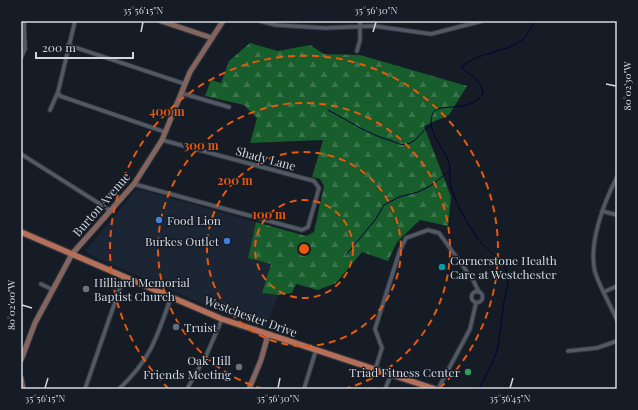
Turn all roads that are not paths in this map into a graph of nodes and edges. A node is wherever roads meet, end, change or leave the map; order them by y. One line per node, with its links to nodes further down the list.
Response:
1 (24, 21): 14 (street)
2 (75, 21): 12 (street)
3 (161, 21): 11 (street)
4 (223, 21): 11 (street, Burton Avenue)
5 (260, 21): 10 (street)
6 (310, 21): 10 (street)
7 (360, 21): 9 (street)
8 (482, 21): 9 (street)
9 (361, 26): 10 (street); 13 (street)
10 (309, 27)
11 (212, 38): 15 (street, Burton Avenue)
12 (68, 45): 15 (street); 16 (street)
13 (357, 52)
14 (21, 58)
15 (185, 84): 17 (street, Burton Avenue)
16 (58, 92): 19 (street); 20 (street)
17 (181, 93): 18 (street); 20 (street, Burton Avenue)
18 (229, 107)
19 (50, 110)
20 (165, 132): 21 (street, Burton Avenue)
21 (162, 140): 24 (street, Burton Avenue); 24 (street, Shady Lane)
22 (21, 154): 25 (street)
23 (617, 177): 26 (street)
24 (134, 184): 25 (street, Burton Avenue)
25 (111, 211): 29 (street, Burton Avenue)
26 (602, 211): 27 (street); 35 (street)
27 (617, 214)
28 (21, 232): 29 (main road, Westchester Drive)
29 (72, 254): 30 (main road, Westchester Drive); 33 (street, Burton Avenue)
30 (124, 276): 36 (main road, Westchester Drive); 49 (street)
31 (41, 284): 33 (street)
32 (617, 286): 35 (street)
33 (53, 290): 44 (street, Burton Avenue)
34 (479, 292): 37 (street); 37 (street); 45 (street)
35 (604, 292): 39 (street)
36 (171, 297): 38 (main road, Westchester Drive); 50 (street)
37 (476, 303): 56 (street)
38 (222, 319): 40 (main road, Westchester Drive); 51 (street)
39 (617, 320)
40 (268, 335): 42 (main road, Westchester Drive); 52 (street)
41 (617, 342): 43 (street)
42 (316, 350): 45 (main road, Westchester Drive); 53 (street)
43 (568, 351)
44 (21, 360)
45 (375, 370): 46 (main road, Westchester Drive)
46 (391, 375): 54 (street); 55 (main road, Westchester Drive)
47 (21, 378): 48 (street)
48 (23, 389)
49 (85, 389)
50 (120, 389)
51 (187, 389)
52 (249, 389)
53 (304, 389)
54 (385, 389)
55 (435, 389)
56 (438, 389)

